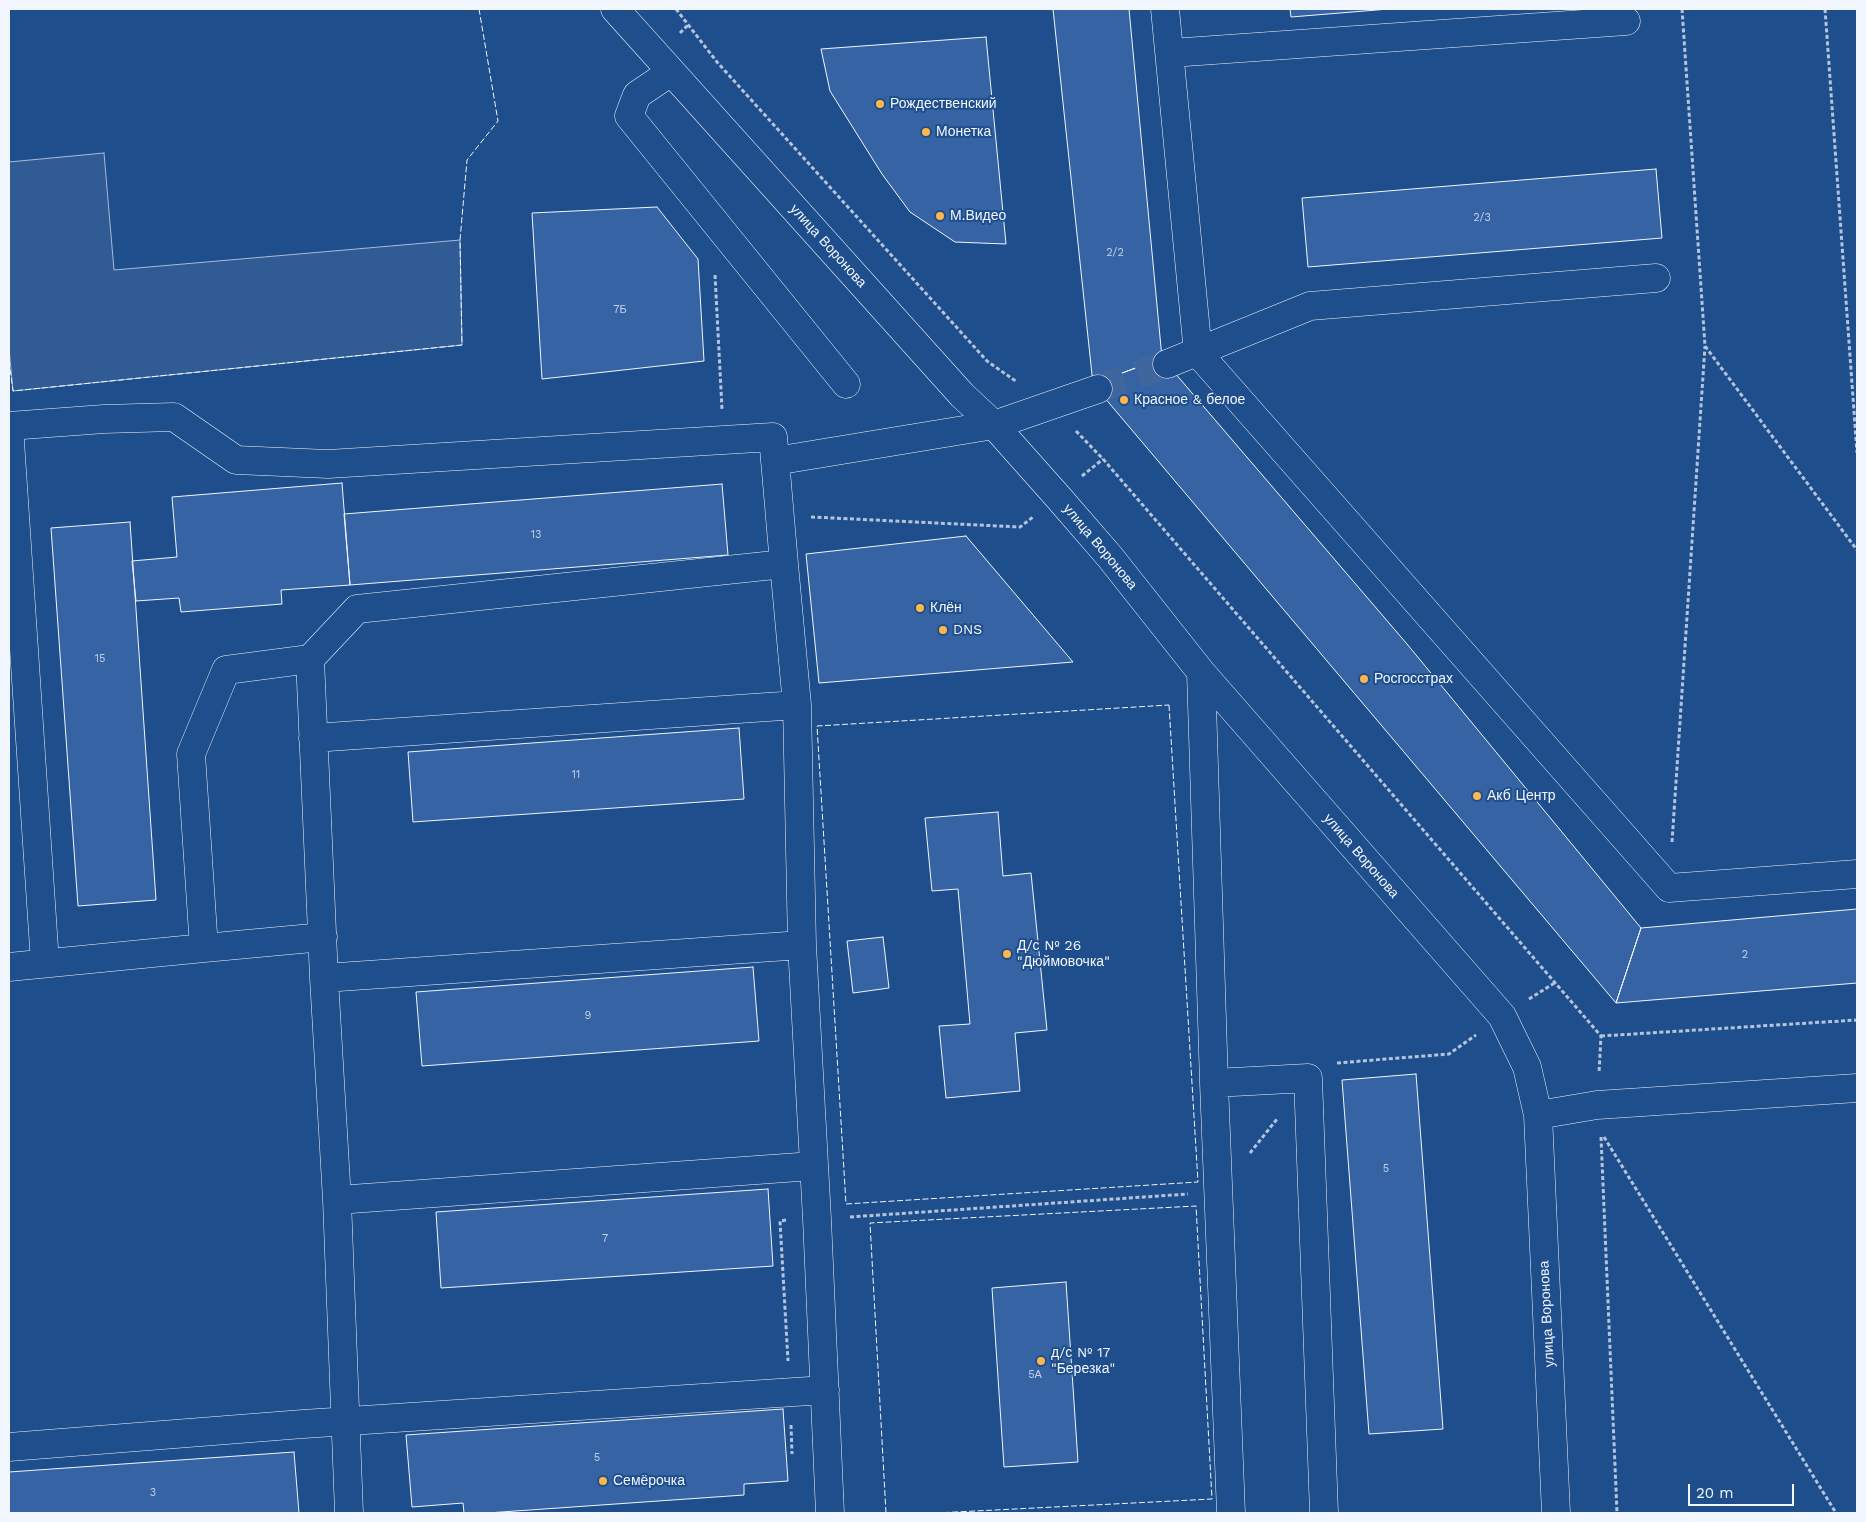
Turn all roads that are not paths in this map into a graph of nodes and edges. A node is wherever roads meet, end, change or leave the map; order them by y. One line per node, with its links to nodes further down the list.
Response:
1 (615, 9): 5 (street, улица Воронова)
2 (1165, 9): 4 (street)
3 (1626, 22): 4 (street)
4 (1171, 53): 7 (street)
5 (671, 72): 9 (street); 11 (street, улица Воронова)
6 (1656, 278): 7 (street)
7 (1198, 353): 8 (street); 18 (street)
8 (1168, 364)
9 (846, 384)
10 (1098, 389): 11 (street)
11 (994, 425): 12 (street); 15 (street, улица Воронова)
12 (775, 460): 13 (street); 22 (street)
13 (784, 564): 14 (street); 16 (street)
14 (310, 659): 17 (street); 21 (street)
15 (1201, 672): 25 (street); 27 (street, улица Воронова)
16 (797, 705): 17 (street); 20 (street)
17 (313, 738): 19 (street)
18 (1857, 874)
19 (323, 937): 21 (street); 24 (street)
20 (802, 945): 24 (street); 28 (street)
21 (204, 948): 22 (street)
22 (45, 963): 23 (street)
23 (9, 966)
24 (324, 978): 29 (street)
25 (1214, 1083): 35 (street); 36 (street)
26 (1857, 1088): 27 (street)
27 (1538, 1115): 37 (street, улица Воронова)
28 (813, 1166): 29 (street); 30 (street)
29 (337, 1200): 31 (street)
30 (825, 1390): 31 (street); 34 (street)
31 (345, 1422): 32 (street); 33 (street)
32 (9, 1447)
33 (349, 1513)
34 (830, 1513)
35 (1231, 1513)
36 (1324, 1513)
37 (1556, 1513)

